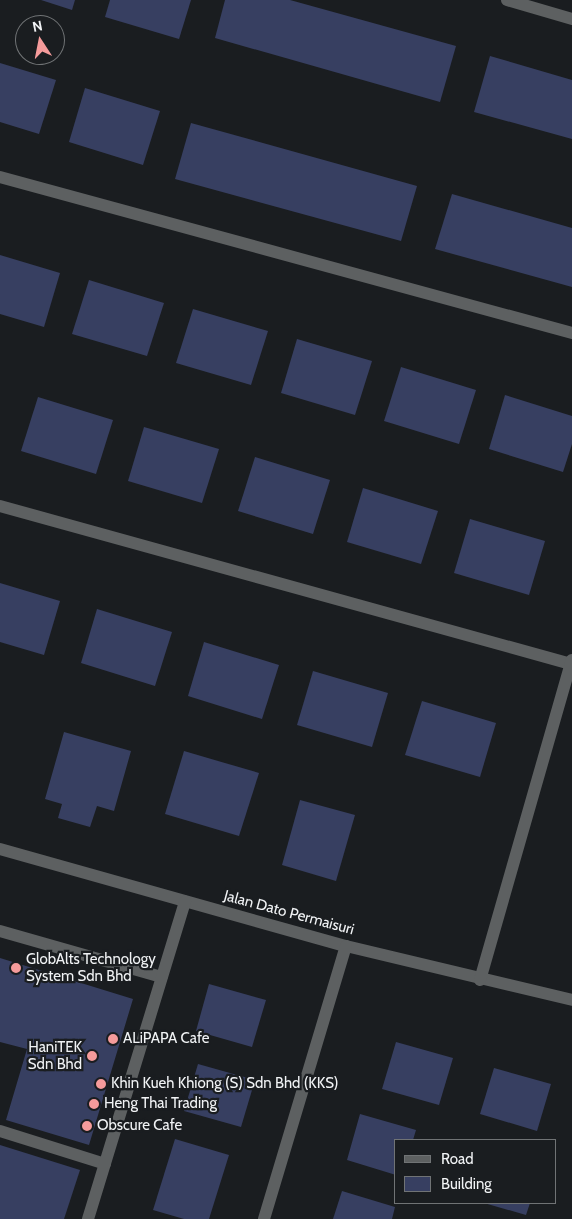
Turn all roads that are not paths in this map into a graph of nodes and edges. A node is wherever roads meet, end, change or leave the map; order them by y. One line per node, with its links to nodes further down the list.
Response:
1 (507, 0): 2 (street)
2 (572, 19)
3 (0, 177): 4 (street)
4 (572, 333)
5 (0, 506): 6 (street)
6 (571, 662): 12 (street)
7 (0, 849): 8 (street, Jalan Dato Permaisuri)
8 (185, 901): 10 (street, Jalan Dato Permaisuri); 11 (street)
9 (0, 931): 11 (street)
10 (346, 946): 12 (street, Jalan Dato Permaisuri); 17 (street)
11 (162, 977): 15 (street)
12 (480, 980): 13 (street, Jalan Dato Permaisuri)
13 (572, 1000)
14 (0, 1131): 15 (street)
15 (105, 1164): 16 (street)
16 (88, 1219)
17 (264, 1219)

